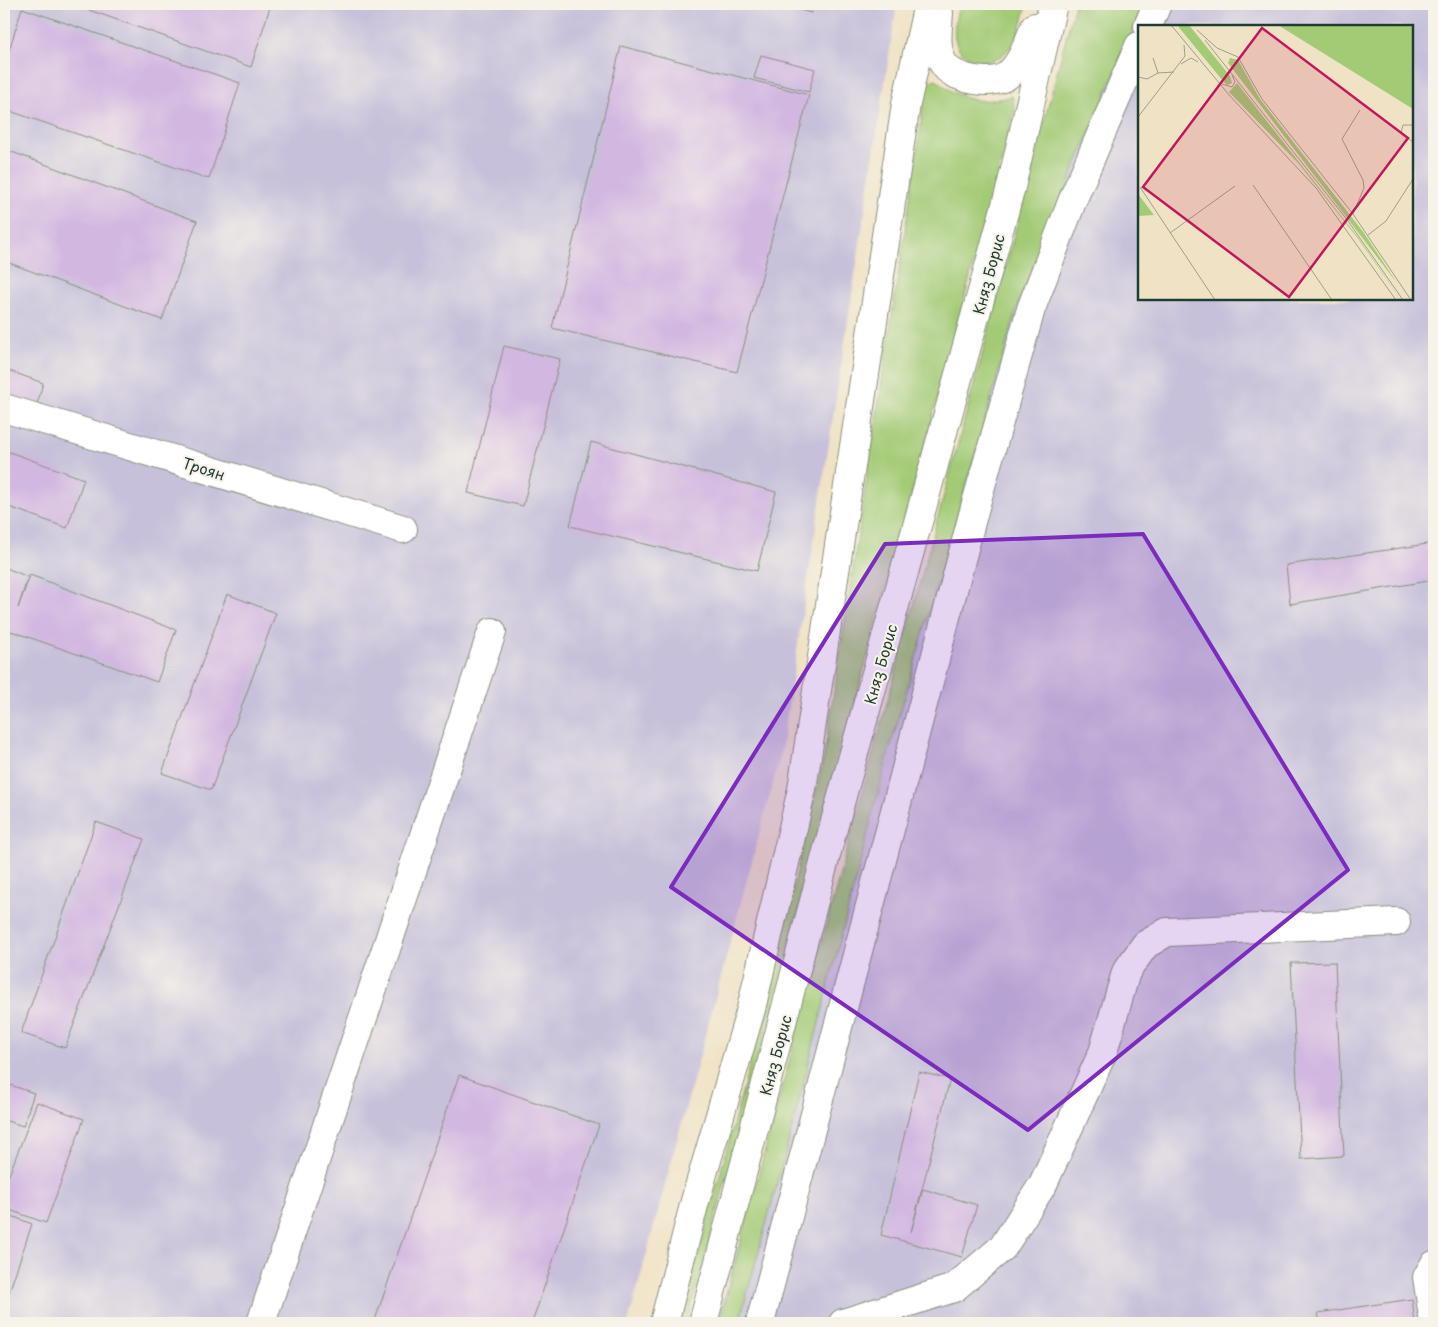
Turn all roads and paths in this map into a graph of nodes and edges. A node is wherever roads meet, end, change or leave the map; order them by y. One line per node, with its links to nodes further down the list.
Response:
1 (928, 4): 14 (street)
2 (939, 4): 3 (street)
3 (1045, 4)
4 (1053, 4): 15 (street, Княз Борис)
5 (1157, 4): 6 (street)
6 (1148, 25)
7 (1138, 48): 16 (street)
8 (4, 408): 9 (street, Троян)
9 (403, 529)
10 (492, 632): 13 (street)
11 (1396, 922): 17 (street)
12 (1434, 1265): 18 (street)
13 (261, 1323)
14 (664, 1323)
15 (703, 1323)
16 (760, 1323)
17 (843, 1323)
18 (1434, 1323)

